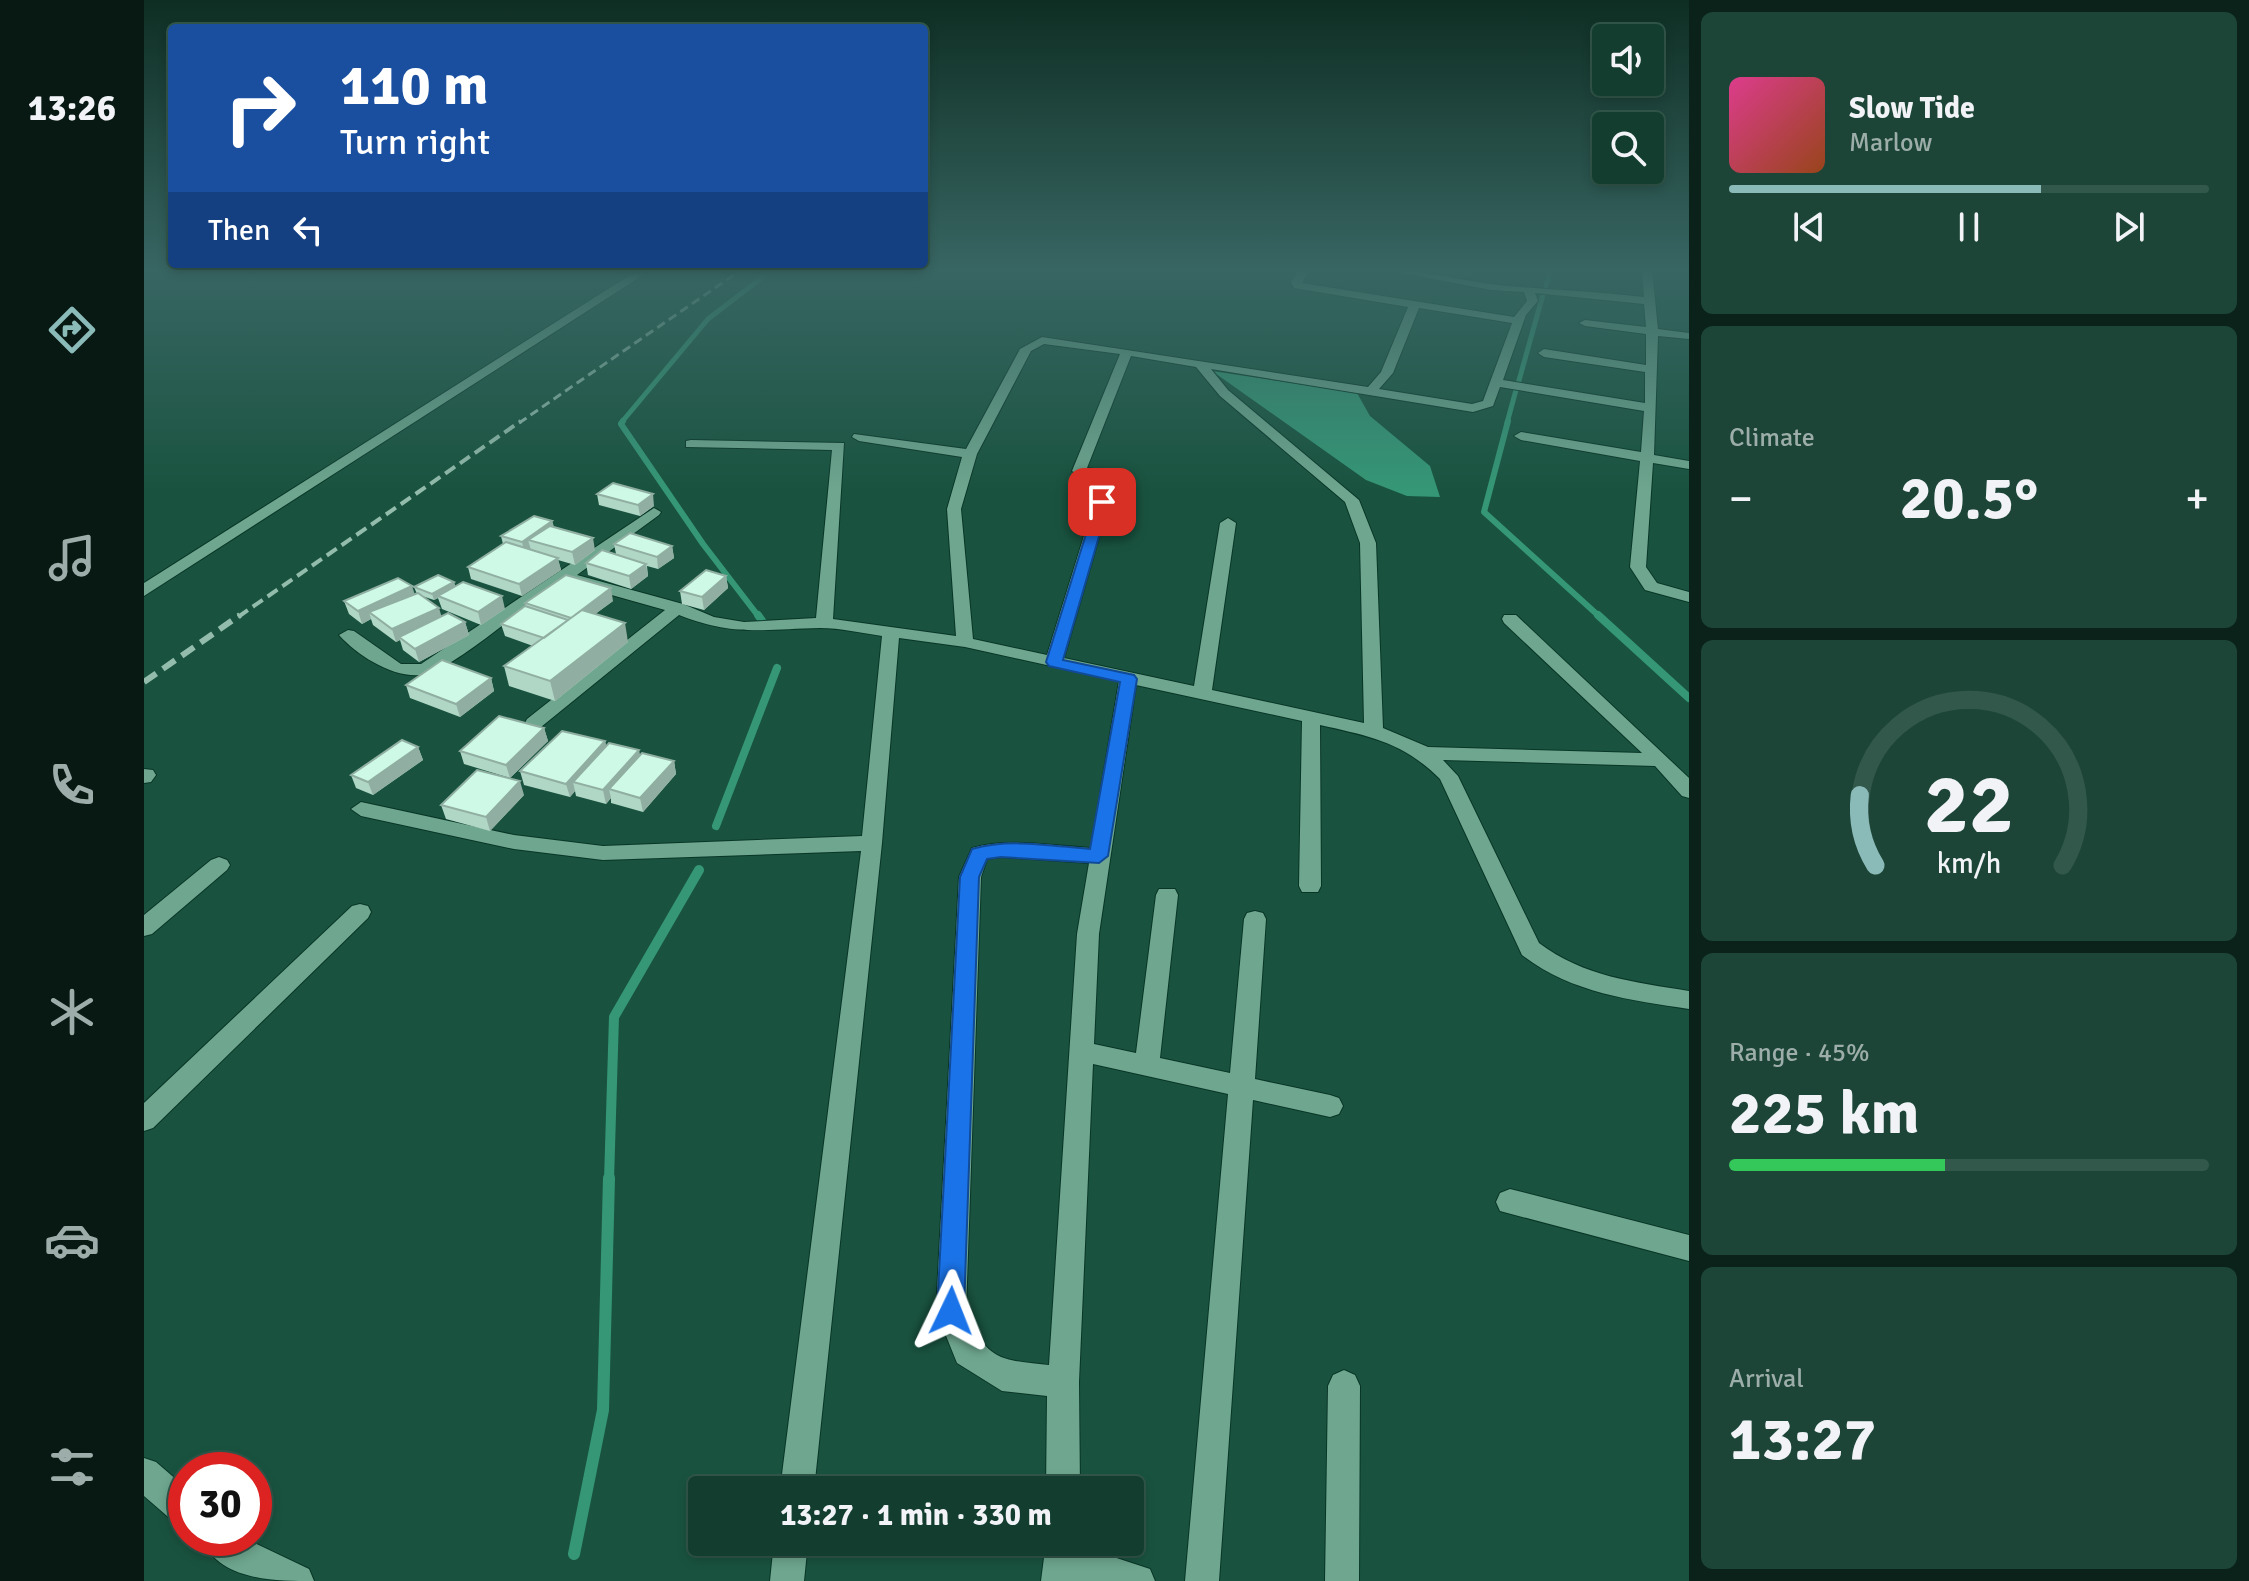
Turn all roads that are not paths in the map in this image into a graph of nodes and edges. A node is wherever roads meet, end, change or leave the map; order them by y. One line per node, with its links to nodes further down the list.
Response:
1 (531, 344): 23 (street)
2 (1034, 344): 17 (street)
3 (1076, 344): 7 (street)
4 (1399, 344): 12 (street)
5 (1510, 344): 11 (street)
6 (1652, 344): 10 (street)
7 (1126, 353): 9 (street); 31 (street)
8 (1544, 353): 10 (street)
9 (1201, 365): 12 (street); 36 (street)
10 (1651, 369): 13 (street)
11 (1496, 383): 12 (street); 13 (street)
12 (1370, 392)
13 (1651, 408): 18 (street)
14 (1521, 436): 18 (street)
15 (859, 437): 17 (street)
16 (691, 444): 27 (street)
17 (970, 454): 30 (street)
18 (1647, 458): 19 (street); 24 (street)
19 (1689, 465)
20 (654, 512): 22 (street)
21 (1228, 523): 33 (street)
22 (560, 580): 25 (street); 29 (street)
23 (144, 591)
24 (1689, 597)
25 (677, 608): 27 (street); 35 (street)
26 (1510, 619): 38 (street)
27 (824, 623): 28 (street)
28 (891, 633): 30 (street); 41 (street)
29 (348, 635)
30 (965, 642): 31 (street)
31 (1054, 662): 32 (street)
32 (1128, 679): 33 (street); 42 (street)
33 (1202, 694): 34 (street)
34 (1311, 717): 36 (street); 44 (street)
35 (534, 723)
36 (1374, 731): 37 (street)
37 (1425, 753): 38 (street); 49 (street)
38 (1660, 760): 39 (street)
39 (1689, 791)
40 (361, 809): 41 (street)
41 (872, 843): 60 (street)
42 (1099, 856): 50 (street); 57 (street)
43 (219, 865): 48 (street)
44 (1310, 886)
45 (1167, 895): 51 (street)
46 (360, 912): 54 (street)
47 (1255, 919): 52 (street)
48 (144, 928)
49 (1689, 1000)
50 (1081, 1051): 51 (street); 57 (street)
51 (1147, 1065): 52 (street)
52 (1241, 1086): 53 (street); 69 (street)
53 (1330, 1106)
54 (144, 1120)
55 (1510, 1202): 56 (street)
56 (1689, 1248)
57 (1063, 1382): 61 (street)
58 (1344, 1386): 70 (street)
59 (144, 1474): 62 (street)
60 (799, 1476)
61 (1063, 1476)
62 (168, 1495)
63 (244, 1556): 66 (street)
64 (790, 1556): 67 (street)
65 (1061, 1560): 68 (street)
66 (297, 1581)
67 (787, 1581)
68 (1138, 1581)
69 (1202, 1581)
70 (1342, 1581)

